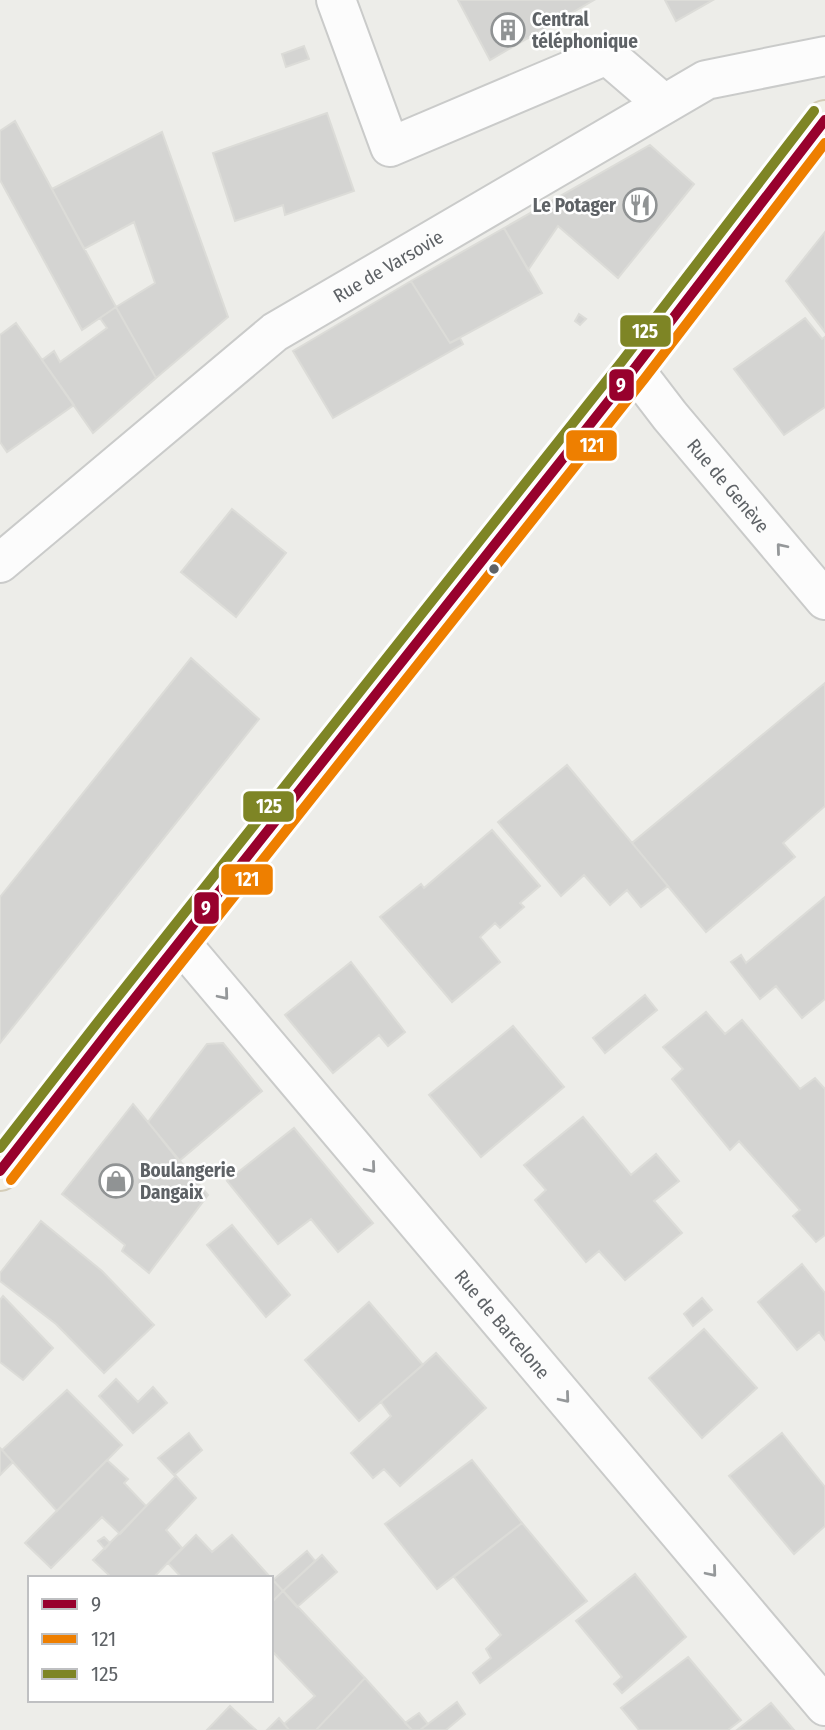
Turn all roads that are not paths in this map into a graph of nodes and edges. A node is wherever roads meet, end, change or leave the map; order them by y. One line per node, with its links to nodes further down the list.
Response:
1 (336, 0): 3 (street)
2 (825, 56): 3 (street, Rue de Varsovie)
3 (664, 104): 6 (street, Rue de Varsovie)
4 (825, 120): 5 (main road)
5 (634, 369): 7 (street, Rue de Genève, one-way to 5); 8 (main road)
6 (3, 555)
7 (825, 600)
8 (180, 942): 9 (main road); 10 (street, Rue de Barcelone, one-way to 10)
9 (0, 1171)
10 (825, 1706)

